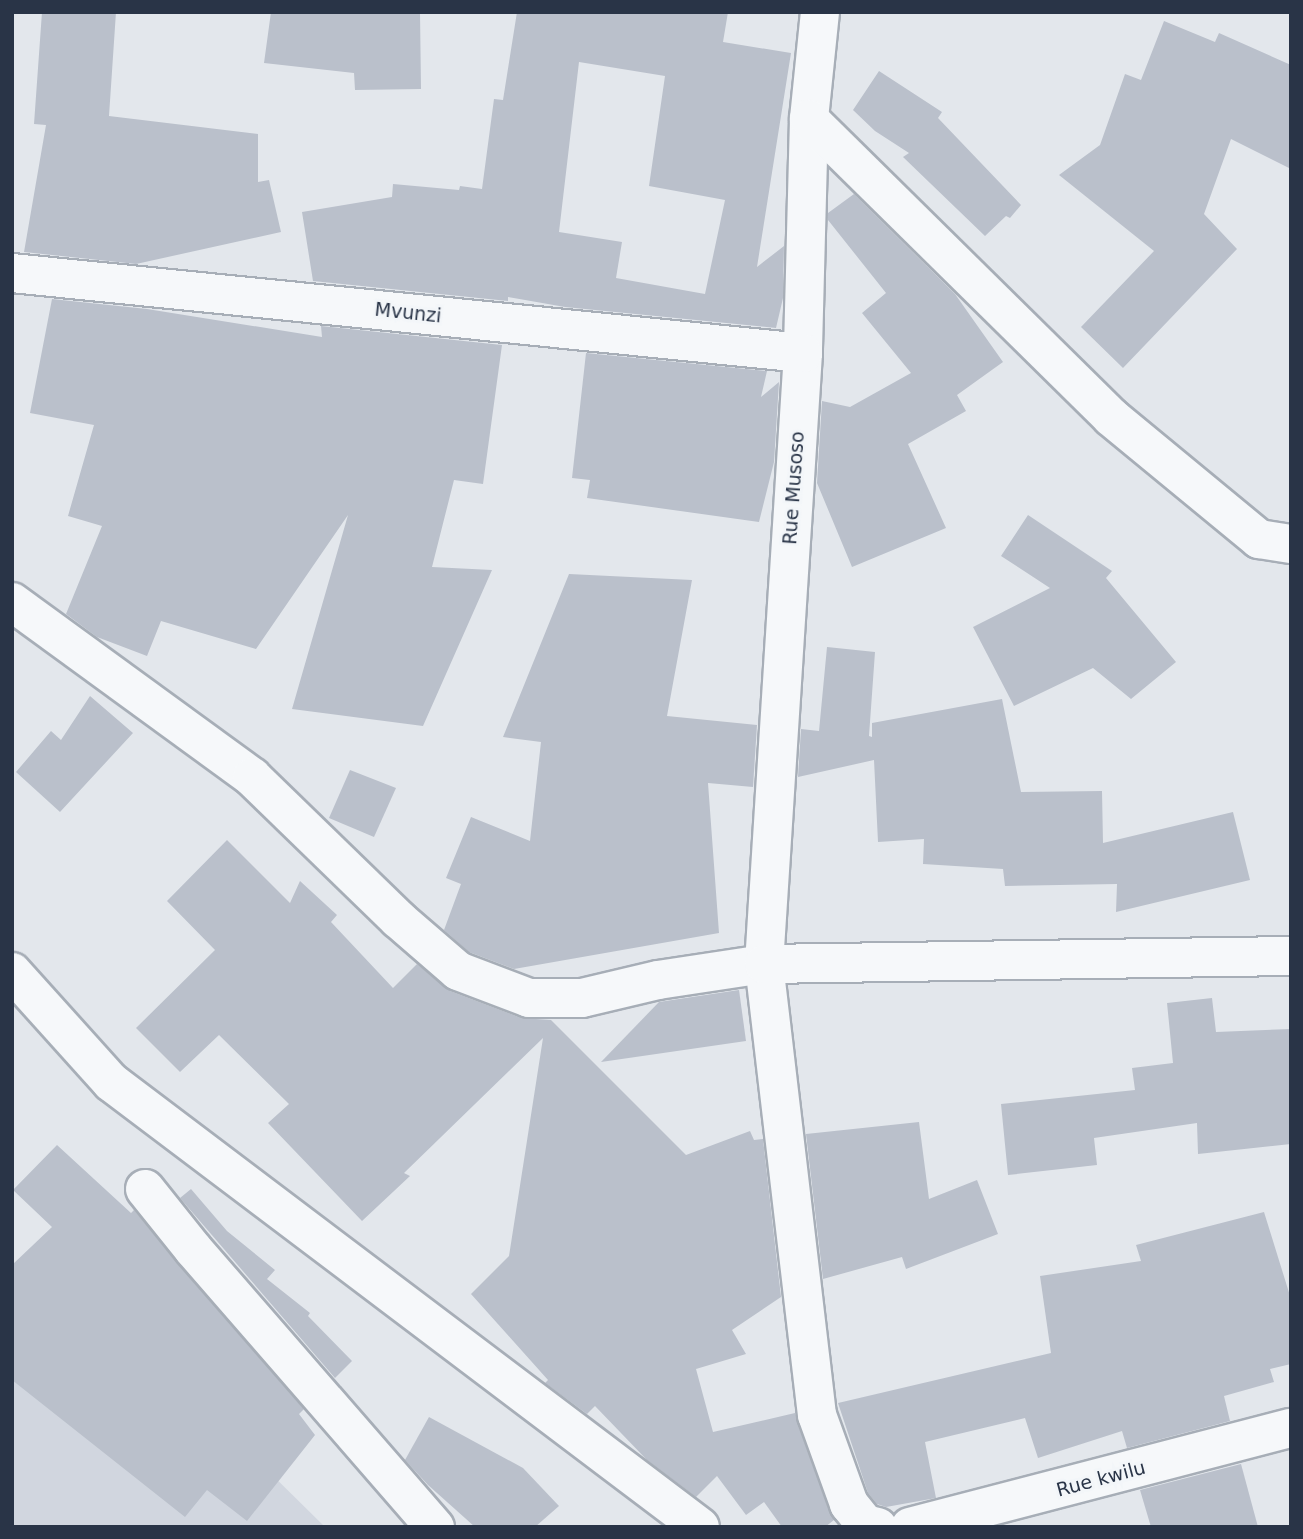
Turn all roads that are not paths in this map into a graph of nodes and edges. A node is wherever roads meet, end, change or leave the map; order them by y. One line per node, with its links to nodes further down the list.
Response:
1 (820, 12): 2 (street, Rue Musoso)
2 (809, 119): 4 (street, Rue Musoso); 5 (street)
3 (12, 273): 4 (street, Mvunzi)
4 (803, 354): 8 (street, Rue Musoso)
5 (1291, 544)
6 (12, 602): 8 (street)
7 (1291, 956): 8 (street)
8 (764, 964): 14 (street, Rue Musoso)
9 (12, 972): 13 (street)
10 (145, 1189): 12 (street)
11 (1291, 1428): 15 (street, Rue kwilu)
12 (435, 1527)
13 (700, 1527)
14 (878, 1527)
15 (910, 1527)

